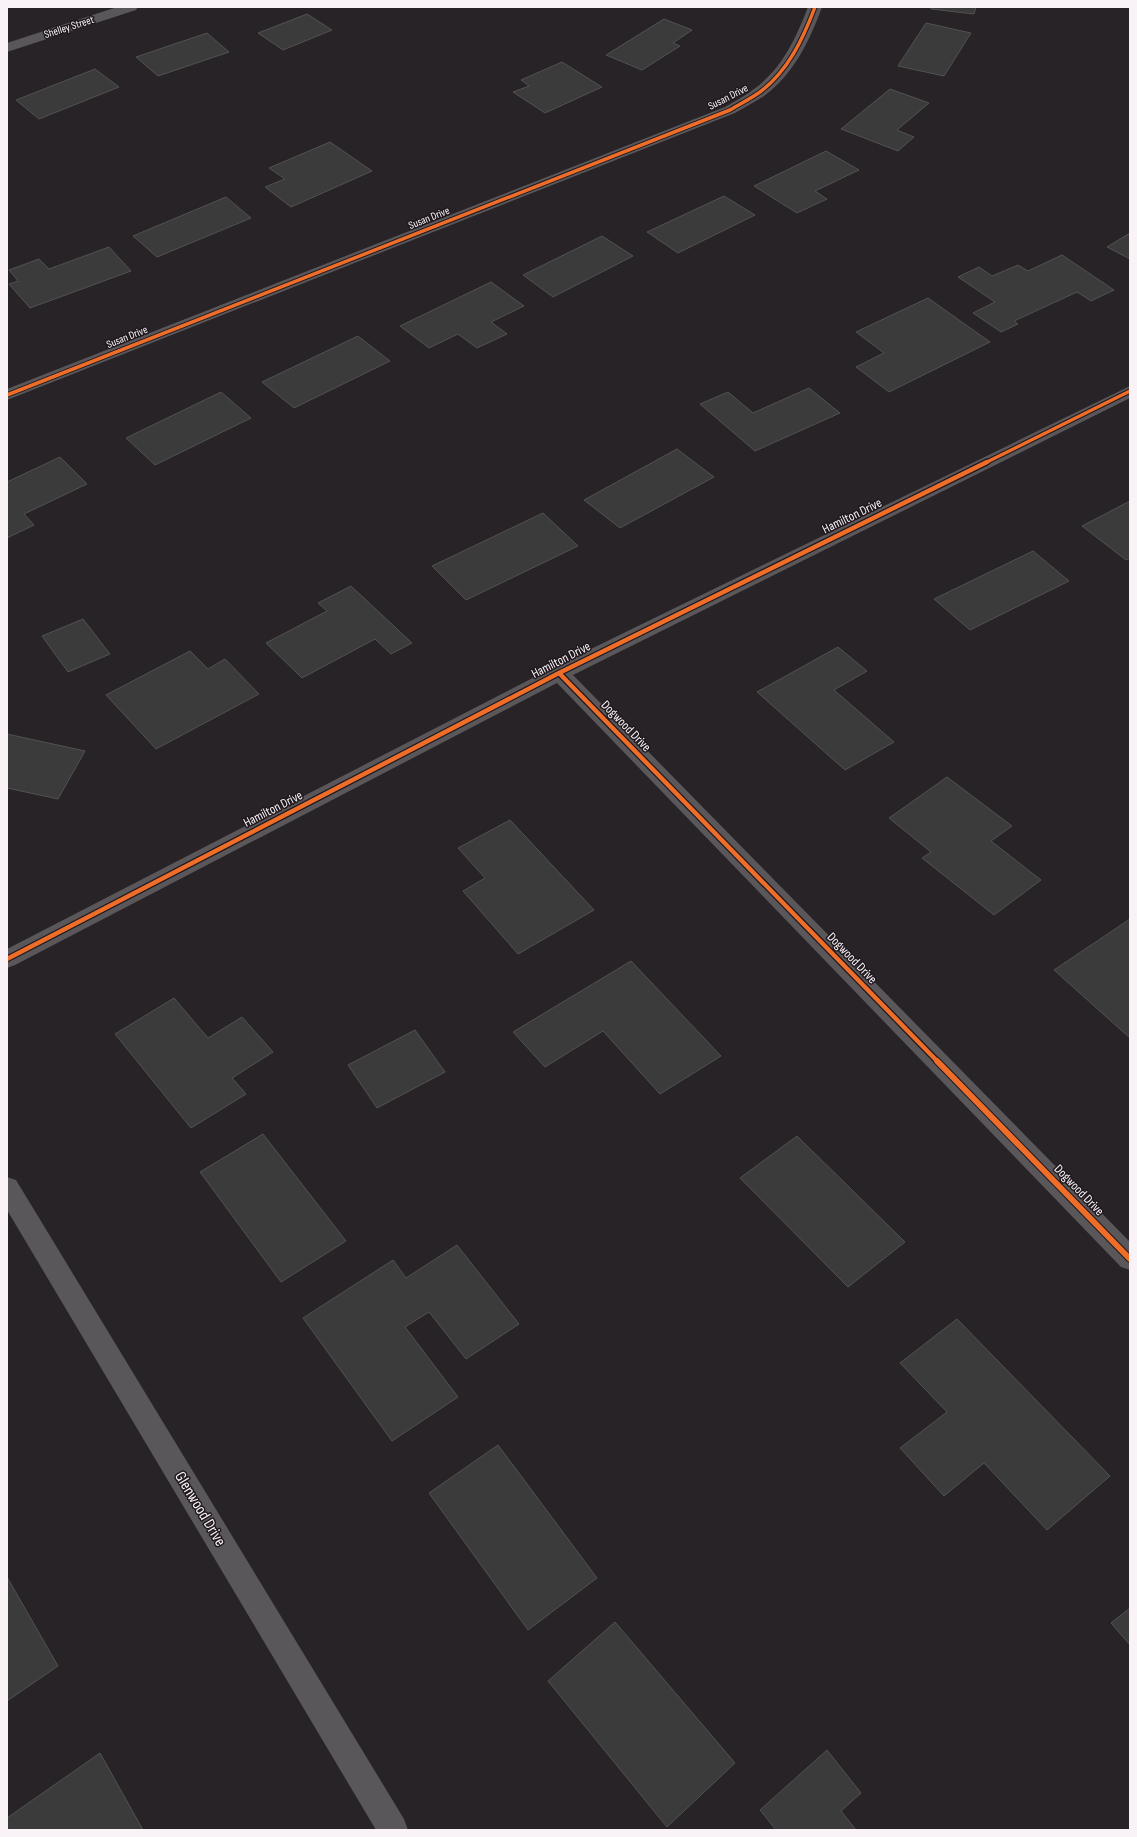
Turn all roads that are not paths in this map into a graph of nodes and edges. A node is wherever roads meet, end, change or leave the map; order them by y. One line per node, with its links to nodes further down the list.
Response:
1 (131, 7): 3 (street, Shelley Street)
2 (815, 7): 5 (street, Susan Drive)
3 (7, 48)
4 (1130, 391): 6 (street, Hamilton Drive)
5 (7, 395)
6 (559, 673): 7 (street, Hamilton Drive); 9 (street, Dogwood Drive)
7 (7, 959)
8 (7, 1188): 10 (street, Glenwood Drive)
9 (1130, 1259)
10 (393, 1830)

